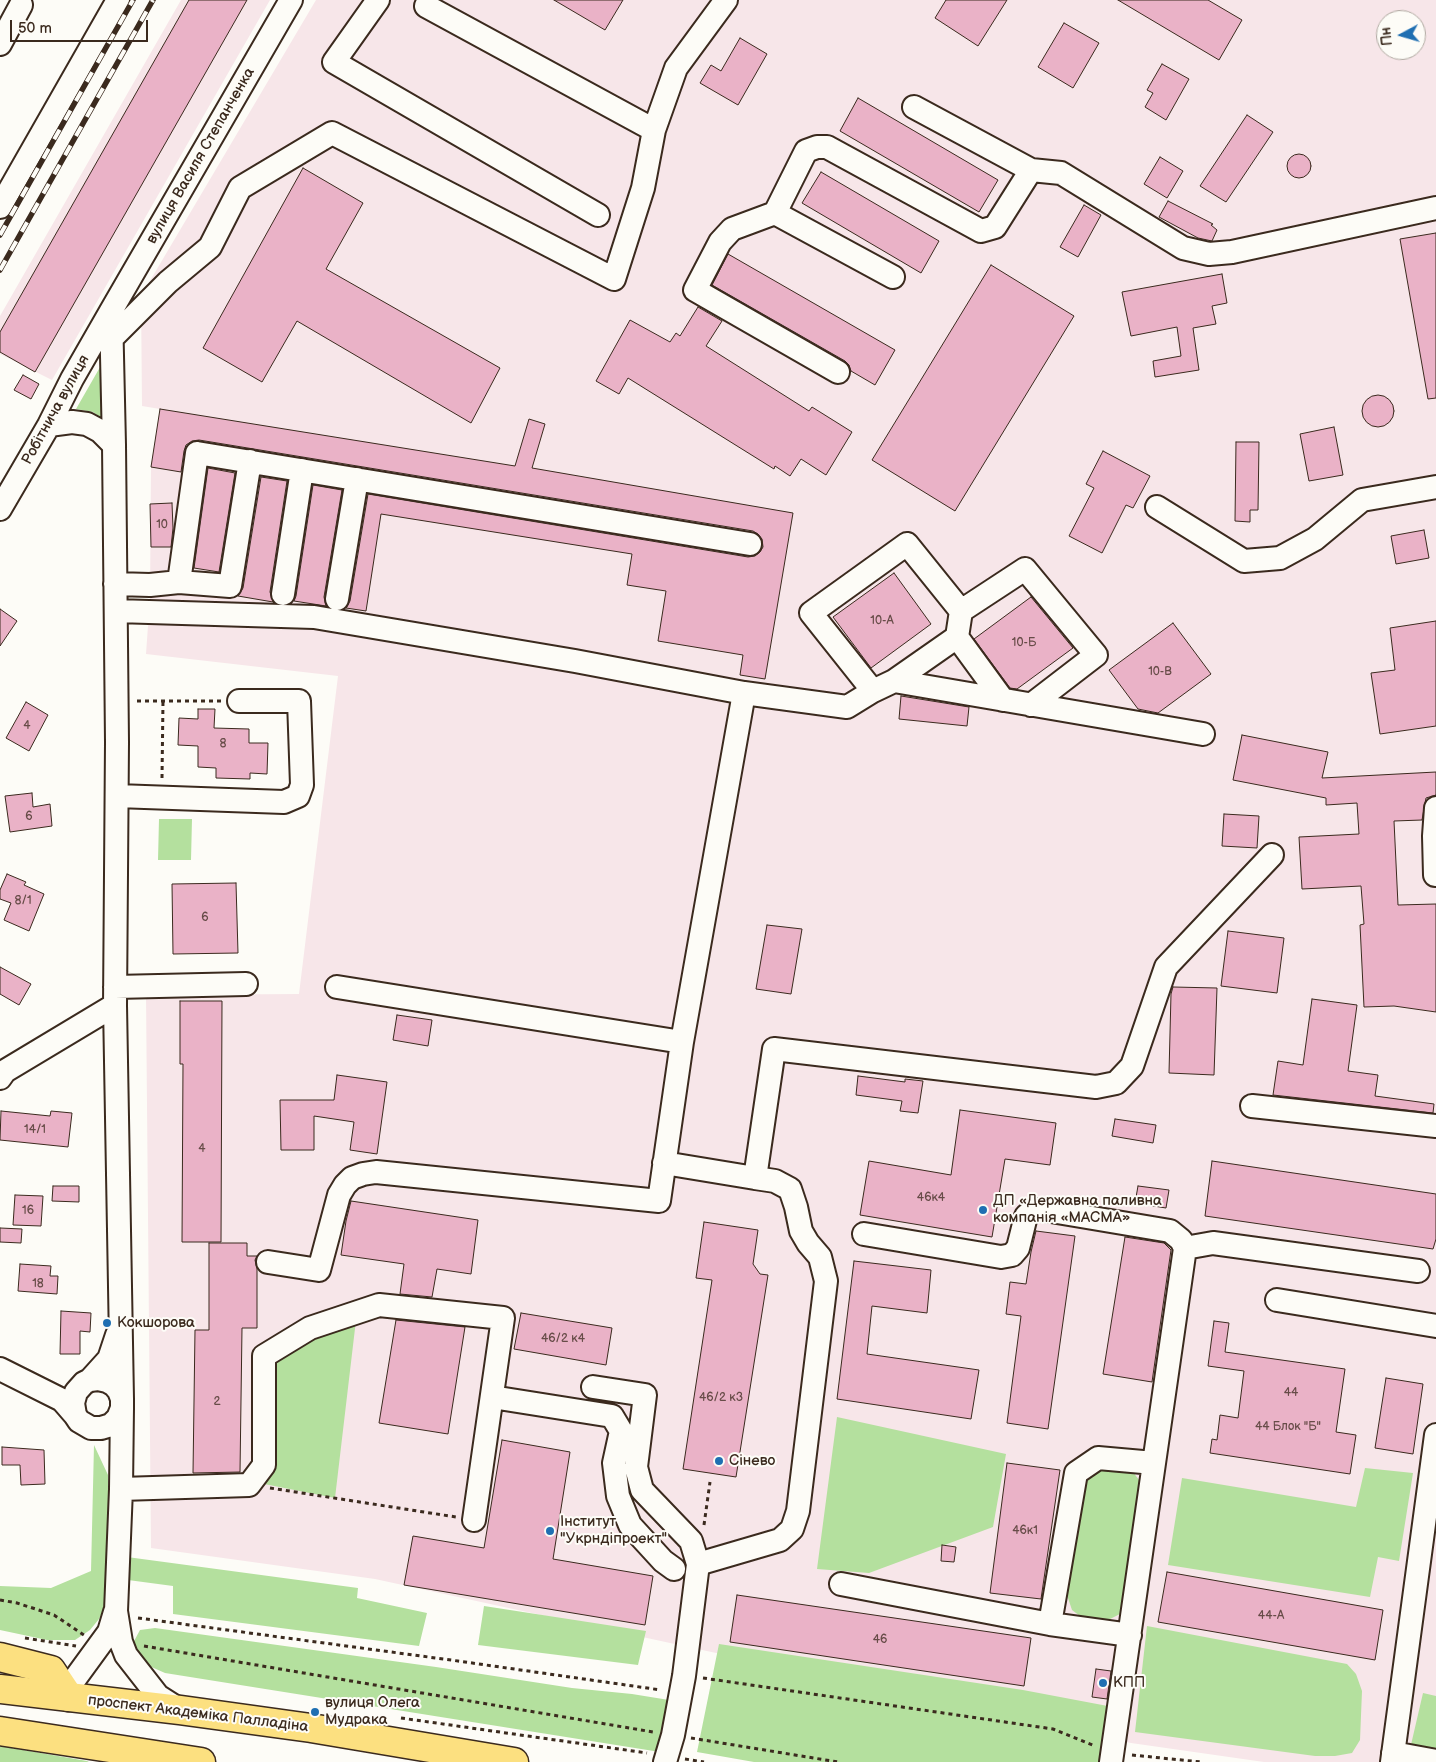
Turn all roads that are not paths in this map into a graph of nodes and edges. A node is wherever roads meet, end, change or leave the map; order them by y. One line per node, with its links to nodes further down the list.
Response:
1 (118, 0): 11 (street)
2 (291, 0): 16 (street, вулиця Василя Степанченка)
3 (378, 0): 14 (street)
4 (721, 2): 9 (street)
5 (21, 5): 7 (street)
6 (426, 6): 9 (street)
7 (0, 44)
8 (914, 107): 10 (street)
9 (654, 130): 17 (street)
10 (1030, 170): 12 (street); 13 (street)
11 (0, 207)
12 (1436, 208)
13 (775, 213): 15 (street); 18 (street)
14 (598, 215)
15 (893, 277)
16 (111, 311): 17 (street); 19 (street, Робітнича вулиця)
17 (112, 338): 20 (street)
18 (838, 372)
19 (49, 425): 20 (street); 26 (street, Робітнича вулиця)
20 (114, 445): 29 (street)
21 (250, 461): 22 (street); 28 (street); 28 (street)
22 (302, 470): 23 (street); 30 (street)
23 (357, 479): 27 (street); 31 (street)
24 (1436, 487): 25 (street)
25 (1157, 507)
26 (0, 508)
27 (750, 544)
28 (178, 582): 29 (street)
29 (115, 584): 32 (street)
30 (283, 594)
31 (337, 600)
32 (116, 611): 37 (street); 42 (street)
33 (961, 611): 34 (street); 36 (street); 40 (street)
34 (957, 637): 35 (street); 39 (street)
35 (894, 681): 36 (street); 39 (street)
36 (873, 691): 37 (street)
37 (744, 693): 49 (street)
38 (239, 700): 42 (street)
39 (1004, 700): 40 (street)
40 (1031, 705): 41 (street)
41 (1204, 734)
42 (117, 796): 48 (street)
43 (1436, 808): 45 (street)
44 (1272, 855): 54 (street)
45 (1434, 875)
46 (246, 984): 48 (street)
47 (337, 987): 49 (street)
48 (115, 996): 50 (street); 60 (street)
49 (682, 1042): 53 (street)
50 (0, 1078)
51 (1252, 1106): 52 (street)
52 (1436, 1126)
53 (664, 1163): 54 (street); 57 (street)
54 (755, 1178): 74 (street)
55 (864, 1234): 56 (street)
56 (1185, 1248): 58 (street); 71 (street)
57 (268, 1262)
58 (1418, 1271)
59 (1277, 1300): 61 (street)
60 (120, 1324): 63 (street); 67 (street)
61 (1436, 1326)
62 (0, 1369): 65 (street)
63 (87, 1382): 65 (street); 67 (street); 68 (street)
64 (593, 1386): 74 (street)
65 (46, 1390): 68 (street)
66 (492, 1397): 72 (street); 73 (street); 75 (street)
67 (122, 1403): 68 (street); 70 (street)
68 (83, 1421): 70 (street)
69 (1436, 1435): 87 (street)
70 (121, 1463): 72 (street)
71 (1154, 1463): 78 (street); 79 (street)
72 (121, 1489): 77 (street)
73 (474, 1520)
74 (698, 1564): 88 (street)
75 (674, 1569)
76 (841, 1584): 78 (street)
77 (116, 1611): 82 (street); 83 (street)
78 (1050, 1624): 79 (street)
79 (1130, 1635): 86 (street)
80 (0, 1657): 82 (main road)
81 (0, 1689): 82 (main road, проспект Академіка Палладіна)
82 (69, 1697): 83 (main road, проспект Академіка Палладіна)
83 (180, 1710): 91 (main road, проспект Академіка Палладіна)
84 (0, 1731): 85 (main road)
85 (107, 1754): 90 (main road)
86 (1112, 1758)
87 (1393, 1758): 89 (street)
88 (666, 1759)
89 (1436, 1761)
90 (199, 1762)
91 (514, 1762)

